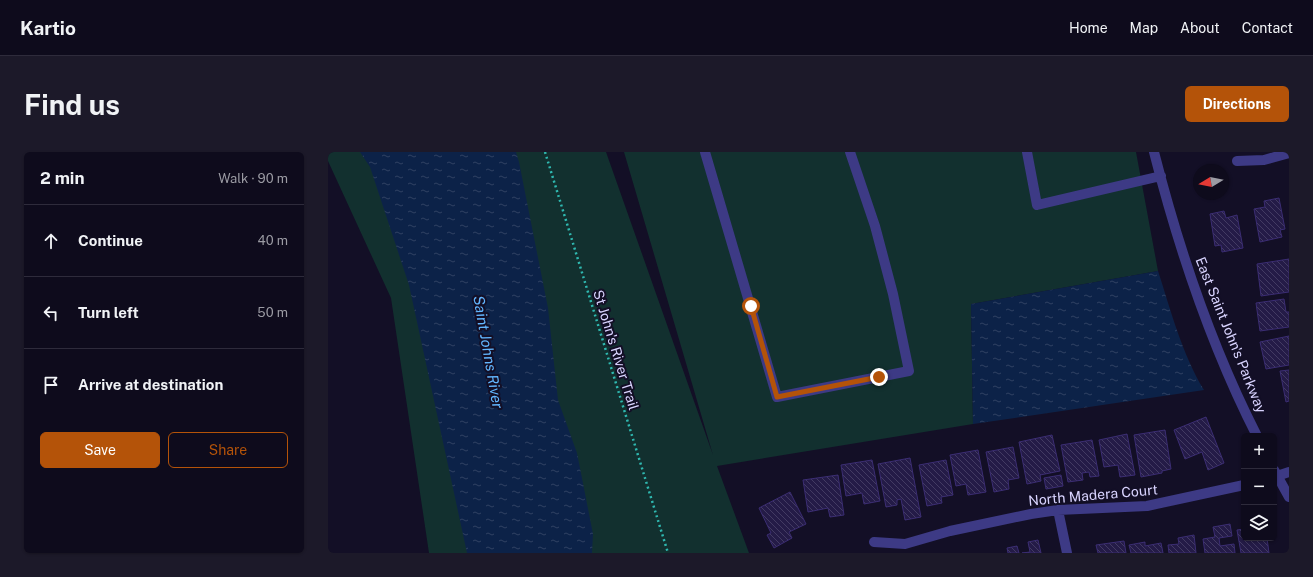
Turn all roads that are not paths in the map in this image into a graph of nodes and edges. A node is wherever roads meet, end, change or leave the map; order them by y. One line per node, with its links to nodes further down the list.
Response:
1 (705, 152): 2 (street)
2 (850, 152)
3 (1027, 152): 7 (street)
4 (1154, 152): 7 (street, East Saint John's Parkway)
5 (1289, 153): 6 (street)
6 (1237, 161)
7 (1160, 176): 8 (street, East Saint John's Parkway)
8 (1255, 433)
9 (1289, 472): 10 (street)
10 (1277, 474)
11 (1277, 477): 13 (street)
12 (1241, 486): 14 (street, North Madera Court)
13 (1289, 497)
14 (1058, 510): 15 (street, North Madera Court); 16 (street)
15 (874, 542)
16 (1067, 553)

